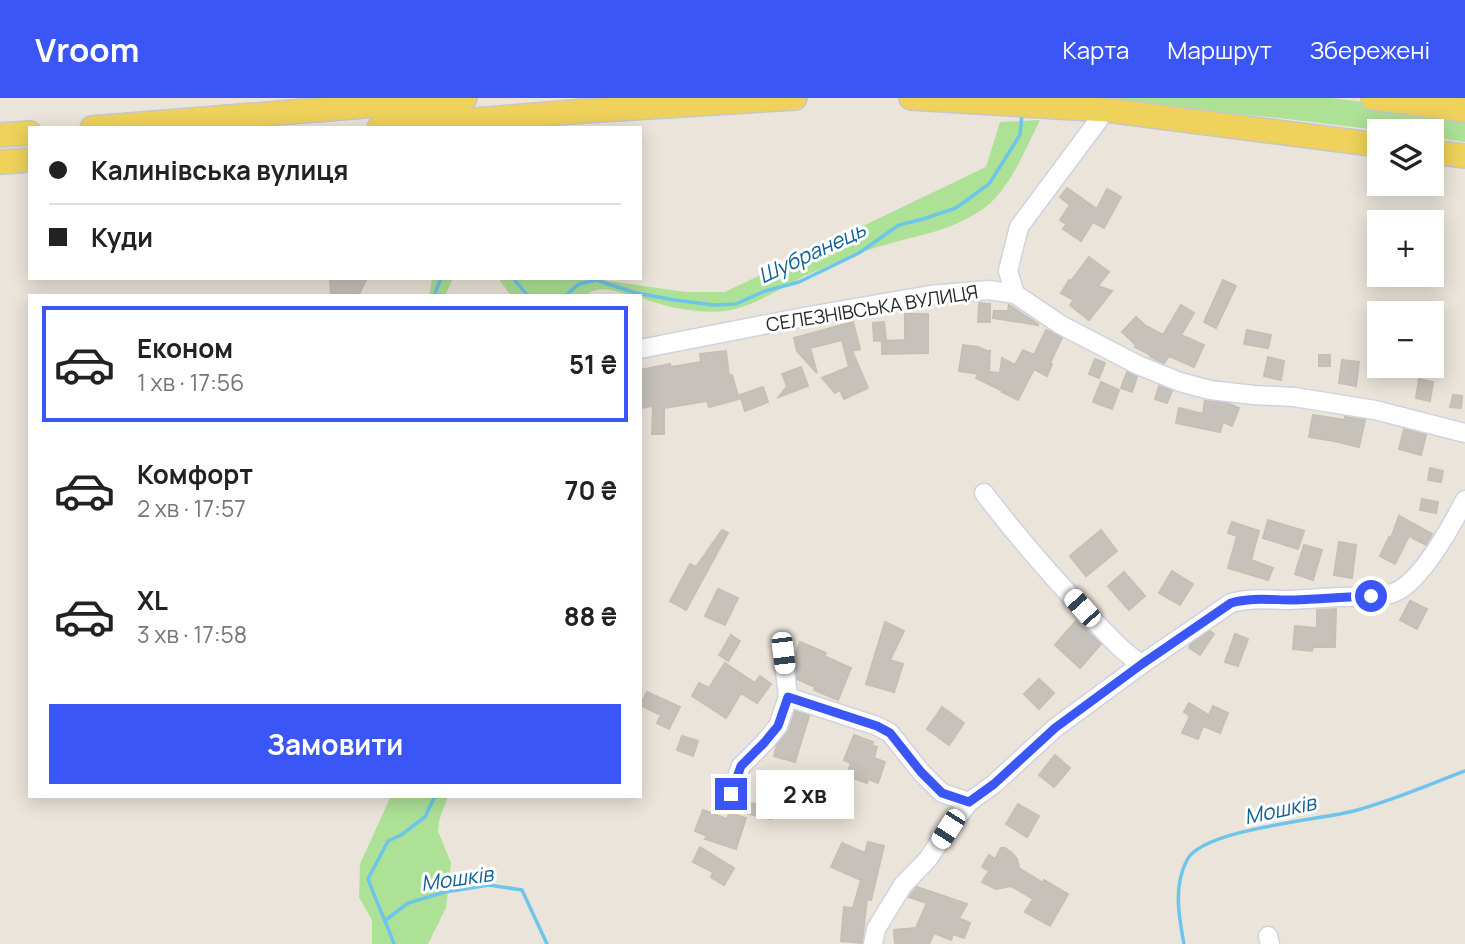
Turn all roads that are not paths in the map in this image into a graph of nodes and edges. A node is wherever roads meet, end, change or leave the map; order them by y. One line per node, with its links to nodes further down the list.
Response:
1 (465, 98): 7 (main road)
2 (795, 98): 8 (main road)
3 (911, 98): 5 (main road)
4 (1373, 98): 6 (main road)
5 (1106, 104): 11 (main road); 16 (street)
6 (1465, 110)
7 (117, 126)
8 (403, 126)
9 (28, 133): 10 (main road)
10 (0, 135)
11 (1367, 143)
12 (1444, 153): 13 (main road)
13 (1465, 156)
14 (28, 160): 15 (main road)
15 (0, 162)
16 (1015, 295): 17 (street, СЕЛЕЗНІВСЬКА ВУЛИЦЯ); 18 (street)
17 (642, 349)
18 (1465, 433)
19 (984, 493): 22 (street)
20 (1465, 500): 22 (street)
21 (783, 653): 23 (street)
22 (1142, 664): 25 (street)
23 (788, 697): 24 (street); 25 (street)
24 (731, 794)
25 (969, 802): 26 (street)
26 (873, 944)

